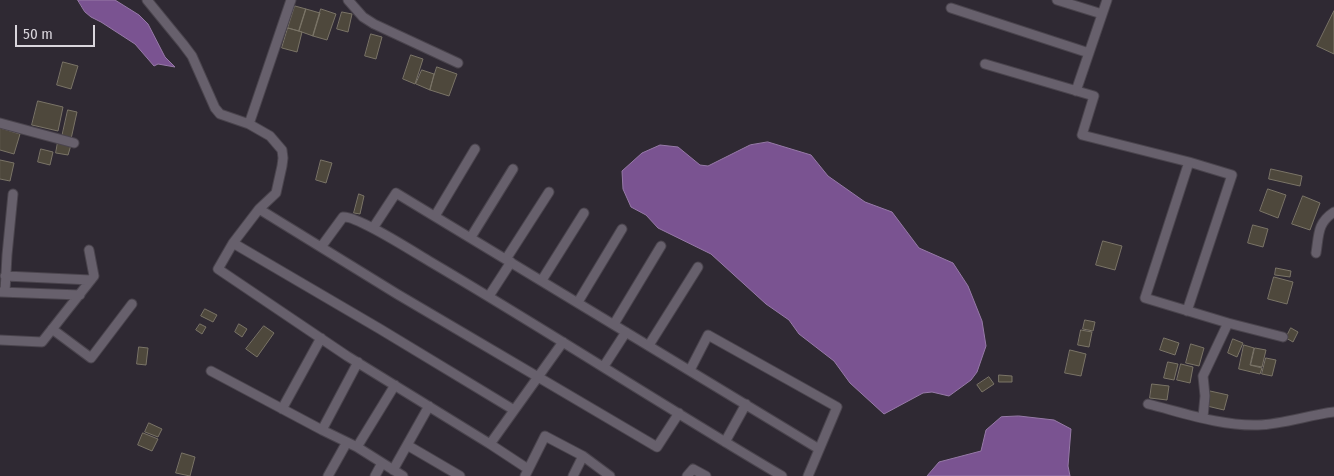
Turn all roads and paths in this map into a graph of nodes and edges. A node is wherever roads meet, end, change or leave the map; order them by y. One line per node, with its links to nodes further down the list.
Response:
1 (147, 0): 13 (street)
2 (291, 0): 13 (street)
3 (348, 0): 9 (street)
4 (1057, 0): 7 (street)
5 (1107, 0): 7 (street)
6 (951, 8): 8 (street)
7 (1102, 14): 8 (street)
8 (1089, 53): 11 (street)
9 (458, 63)
10 (985, 64): 11 (street)
11 (1076, 91): 16 (street)
12 (0, 123): 14 (street)
13 (249, 124): 20 (street)
14 (74, 143)
15 (475, 149): 23 (street)
16 (1189, 162): 42 (street); 42 (street)
17 (513, 169): 26 (street)
18 (549, 192): 32 (street)
19 (13, 194): 34 (street)
20 (259, 209): 27 (street); 29 (street)
21 (1334, 212): 31 (street)
22 (584, 213): 36 (street)
23 (435, 216): 24 (street); 26 (street)
24 (373, 228): 29 (street); 39 (street)
25 (622, 229): 40 (street)
26 (471, 237): 32 (street)
27 (233, 244): 48 (street); 62 (street)
28 (661, 246): 43 (street)
29 (321, 247): 56 (street)
30 (89, 250): 35 (street)
31 (1316, 253)
32 (509, 260): 36 (street); 39 (street)
33 (698, 266): 51 (street)
34 (6, 276): 35 (street); 37 (street)
35 (91, 280): 38 (street)
36 (542, 280): 40 (street)
37 (2, 292): 38 (street)
38 (80, 295): 45 (street)
39 (489, 296): 50 (street)
40 (578, 302): 43 (street)
41 (132, 304): 45 (street)
42 (1187, 311): 44 (street)
43 (614, 324): 46 (street)
44 (1228, 324): 47 (street); 65 (street)
45 (52, 330): 49 (street)
46 (626, 332): 51 (street); 53 (street)
47 (1283, 337)
48 (322, 338): 52 (street); 61 (street)
49 (0, 340)
50 (564, 342): 53 (street); 56 (street)
51 (649, 345): 54 (street)
52 (358, 362): 57 (street); 66 (street)
53 (604, 366): 64 (street)
54 (690, 370): 58 (street); 72 (street)
55 (211, 371): 61 (street)
56 (538, 377): 62 (street); 64 (street)
57 (395, 385): 60 (street); 71 (street)
58 (746, 404): 68 (street); 72 (street)
59 (1148, 404): 65 (street)
60 (429, 406): 69 (street); 70 (street)
61 (282, 409): 66 (street)
62 (514, 410): 69 (street)
63 (1334, 412): 65 (street)
64 (679, 413): 68 (street)
65 (1203, 418)
66 (322, 430): 67 (street)
67 (347, 442): 71 (street); 77 (street)
68 (725, 442): 85 (street)
69 (490, 444): 76 (street)
70 (407, 445): 75 (street); 80 (street)
71 (357, 447): 74 (street)
72 (819, 449): 86 (street)
73 (583, 456): 76 (street); 81 (street); 82 (street)
74 (382, 463): 75 (street); 78 (street)
75 (394, 470): 79 (street)
76 (527, 473)
77 (328, 476)
78 (374, 476)
79 (403, 476)
80 (460, 476)
81 (573, 476)
82 (610, 476)
83 (687, 476): 84 (street)
84 (706, 476)
85 (782, 476)
86 (808, 476)

